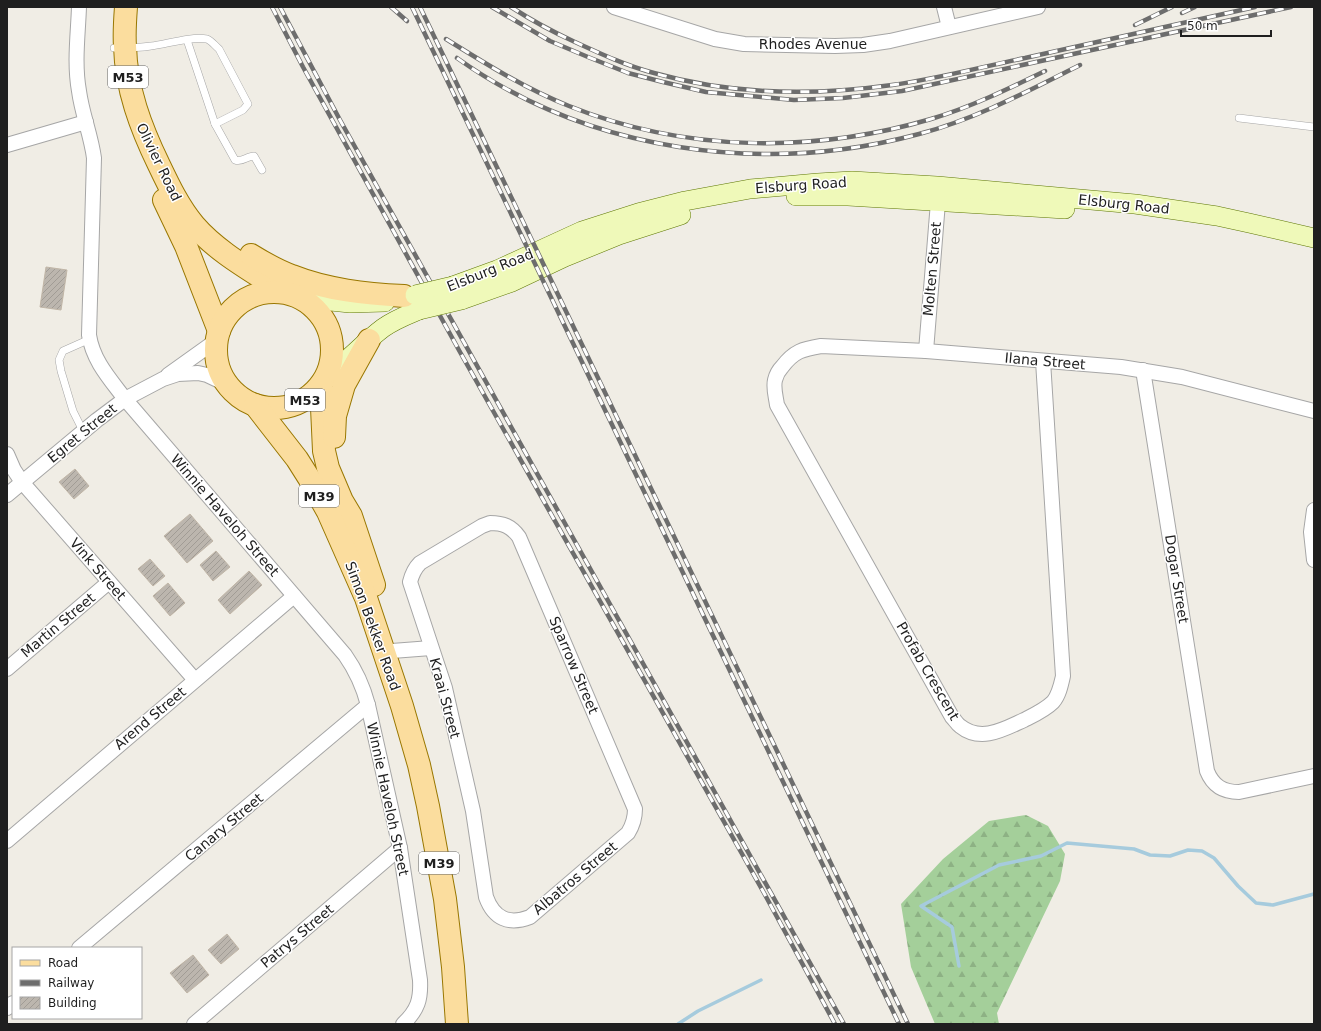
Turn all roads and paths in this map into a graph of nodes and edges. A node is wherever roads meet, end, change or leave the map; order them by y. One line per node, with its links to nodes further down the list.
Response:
1 (79, 7): 11 (street, Winnie Haveloh Street)
2 (116, 7): 9 (main road, Olivier Road / M53)
3 (126, 7): 9 (main road, Olivier Road / M53)
4 (614, 7): 7 (street, Rhodes Avenue)
5 (944, 7): 7 (street)
6 (1038, 7): 7 (street, Rhodes Avenue)
7 (949, 27)
8 (187, 40): 9 (lane); 12 (lane); 12 (lane)
9 (119, 48): 14 (main road, Olivier Road / M53); 22 (main road, Olivier Road / M53)
10 (1239, 118): 13 (lane)
11 (86, 122): 15 (street); 23 (street, Winnie Haveloh Street)
12 (215, 124): 16 (lane)
13 (1314, 127)
14 (148, 144): 20 (main road, Olivier Road / M53); 21 (main road)
15 (7, 145)
16 (262, 170)
17 (937, 194): 18 (main road, Elsburg Road / M53); 19 (main road, Elsburg Road / M53); 21 (main road, Elsburg Road / M53, bridge); 25 (street, Molten Street)
18 (1314, 238)
19 (1314, 250)
20 (293, 295): 21 (main road, Elsburg Road / M53); 22 (main road, M53); 30 (main road, M53)
21 (413, 301): 24 (main road, Elsburg Road / M53)
22 (218, 335): 29 (street); 31 (main road, M53)
23 (90, 339): 32 (street, Winnie Haveloh Street); 35 (lane)
24 (369, 340): 30 (main road, Elsburg Road / M53); 40 (main road)
25 (926, 351): 26 (street, Ilana Street); 27 (street, Ilana Street)
26 (1043, 361): 27 (street, Profab Crescent); 28 (street, Ilana Street)
27 (779, 370)
28 (1143, 370): 34 (street, Ilana Street); 50 (street, Dogar Street)
29 (163, 379): 31 (street); 32 (street, Egret Street)
30 (324, 381): 33 (main road, M53); 40 (main road, Simon Bekker Road / M39)
31 (226, 384): 33 (main road, M53)
32 (125, 399): 35 (street, Egret Street); 44 (street, Winnie Haveloh Street)
33 (254, 405): 46 (main road, Simon Bekker Road / M39)
34 (1314, 411)
35 (83, 431): 37 (street, Egret Street)
36 (7, 454): 37 (street, Vink Street)
37 (22, 482): 38 (street, Egret Street); 43 (street, Vink Street)
38 (7, 495)
39 (1314, 510): 42 (street)
40 (351, 516): 46 (main road, Simon Bekker Road / M39)
41 (498, 523): 45 (street, Kraai Street); 51 (street, Sparrow Street)
42 (1314, 560)
43 (109, 582): 47 (street, Martin Street); 48 (street, Vink Street)
44 (294, 596): 48 (street, Arend Street); 49 (street, Winnie Haveloh Street)
45 (431, 648): 46 (street); 54 (street, Kraai Street)
46 (387, 650): 58 (main road, Simon Bekker Road / M39)
47 (7, 669)
48 (195, 680): 52 (street, Arend Street)
49 (368, 705): 53 (street, Winnie Haveloh Street); 55 (street, Canary Street)
50 (1314, 776)
51 (635, 818): 54 (street, Albatros Street)
52 (7, 840)
53 (400, 848): 56 (street, Winnie Haveloh Street); 57 (street, Patrys Street)
54 (503, 918)
55 (80, 947)
56 (408, 1020)
57 (194, 1024)
58 (457, 1024)

